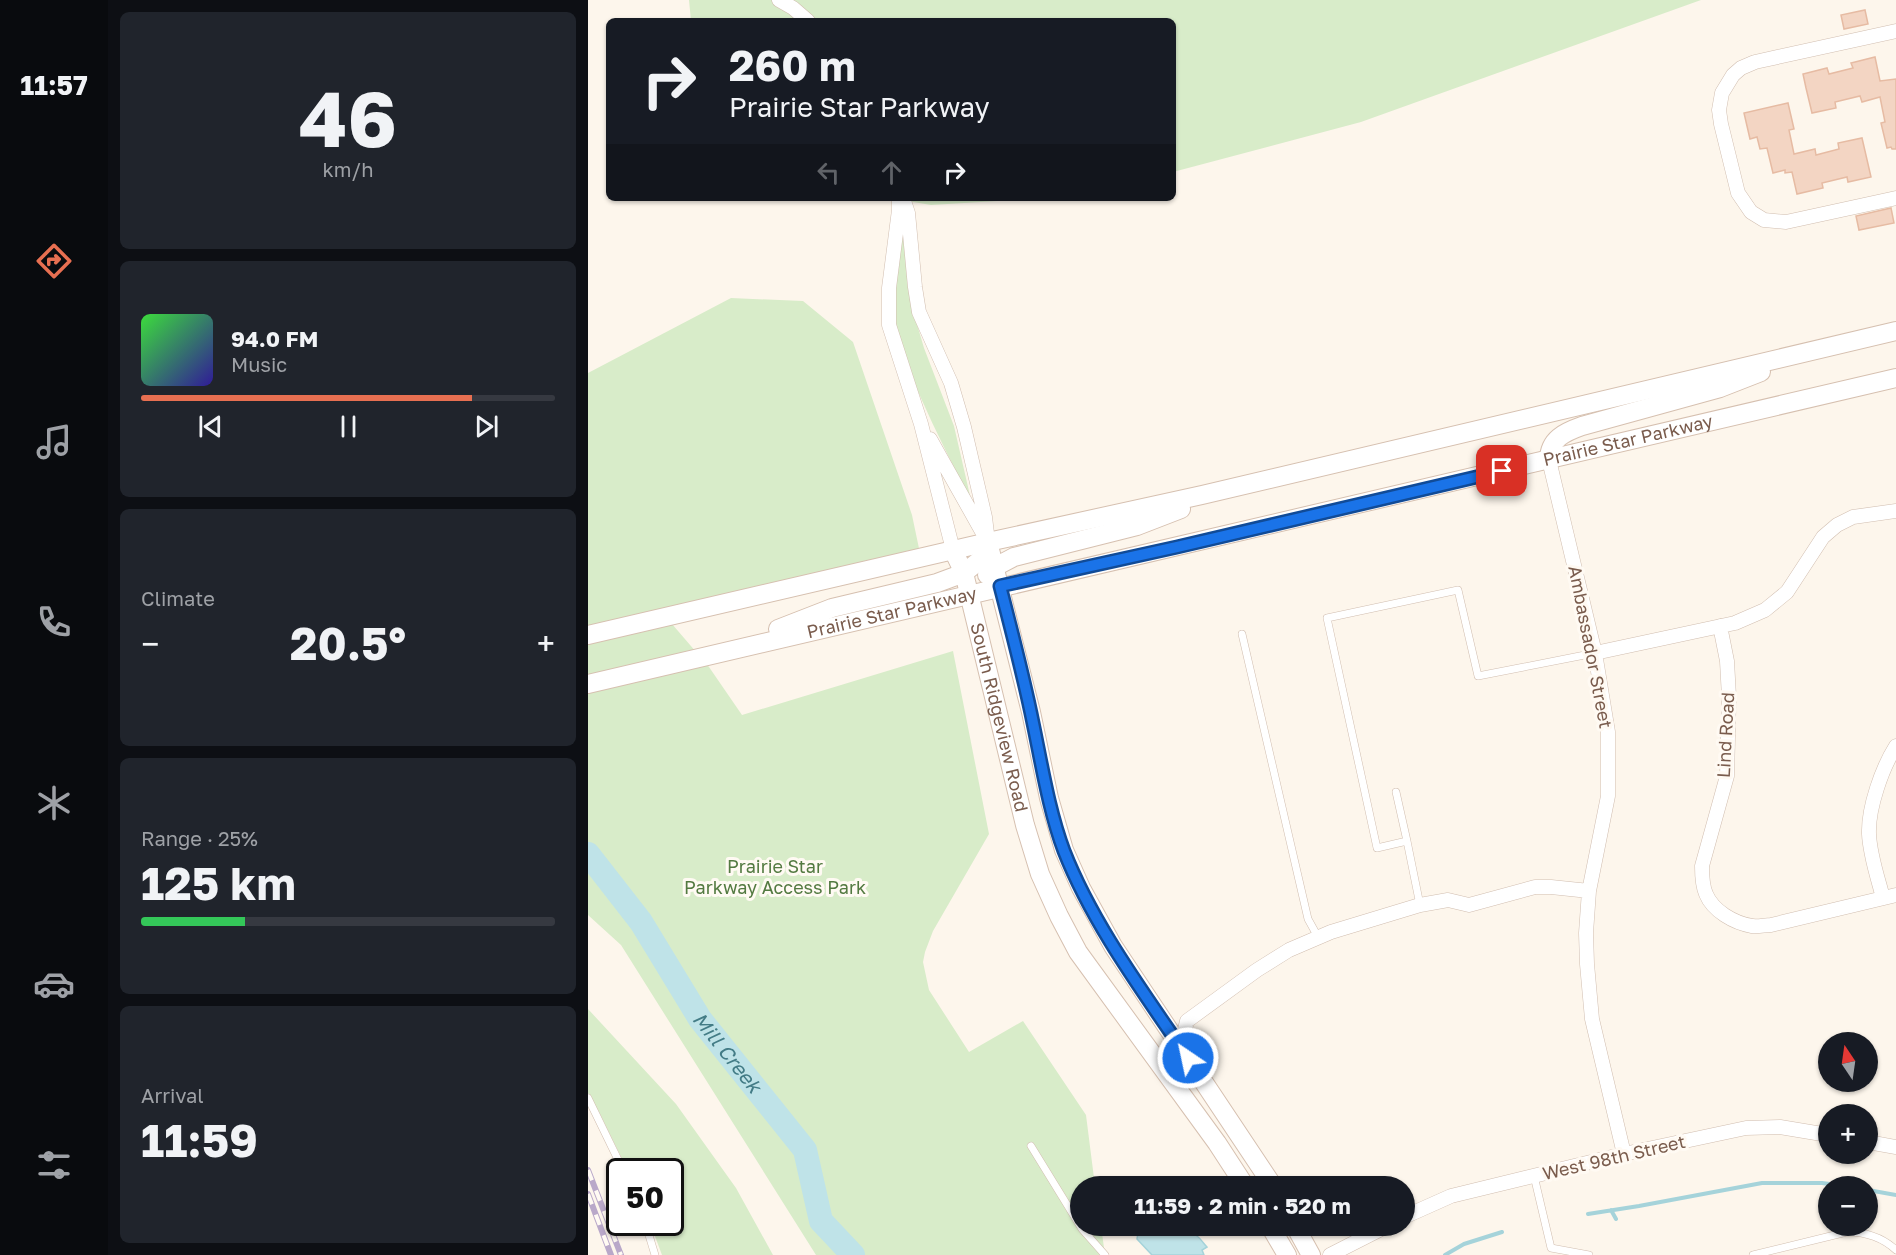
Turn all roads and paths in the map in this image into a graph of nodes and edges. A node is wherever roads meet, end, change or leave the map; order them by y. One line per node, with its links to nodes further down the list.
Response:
1 (779, 0): 2 (street)
2 (805, 18)
3 (1896, 30): 4 (street)
4 (1896, 198)
5 (898, 201): 12 (street, South Ridgeview Road)
6 (904, 201): 16 (street, South Ridgeview Road)
7 (1896, 331): 8 (main road)
8 (1779, 358): 13 (main road); 14 (main road)
9 (1896, 373): 11 (main road)
10 (1896, 378): 11 (main road, Prairie Star Parkway)
11 (1841, 391): 13 (main road, Prairie Star Parkway)
12 (921, 424): 16 (street); 17 (street, South Ridgeview Road)
13 (1549, 460): 20 (main road, Prairie Star Parkway); 27 (street, Ambassador Street)
14 (1202, 495): 16 (main road); 18 (main road)
15 (1896, 511): 23 (street)
16 (988, 542): 17 (main road); 18 (main road, South Ridgeview Road); 19 (main road)
17 (953, 550): 19 (main road, South Ridgeview Road); 25 (main road)
18 (1002, 564): 20 (main road); 21 (main road, South Ridgeview Road); 22 (main road)
19 (964, 573): 22 (main road, South Ridgeview Road); 26 (main road)
20 (1042, 577): 21 (main road, Prairie Star Parkway)
21 (1000, 586): 22 (main road, Prairie Star Parkway); 36 (main road, South Ridgeview Road)
22 (968, 594): 26 (main road, Prairie Star Parkway); 46 (main road, South Ridgeview Road)
23 (1720, 626): 27 (street); 33 (street, Lind Road)
24 (1242, 634): 35 (lane)
25 (588, 635)
26 (748, 646): 28 (main road, Prairie Star Parkway)
27 (1595, 653): 31 (lane); 32 (street, Ambassador Street)
28 (588, 684)
29 (1896, 746): 33 (street)
30 (1396, 792): 31 (lane)
31 (1407, 842): 34 (lane)
32 (1589, 891): 34 (street); 44 (street, Ambassador Street)
33 (1889, 897)
34 (1420, 905): 35 (street)
35 (1318, 937): 37 (street)
36 (1159, 1015): 37 (street); 38 (main road, South Ridgeview Road)
37 (1187, 1021): 38 (street)
38 (1188, 1058): 47 (main road, South Ridgeview Road)
39 (588, 1098): 45 (lane)
40 (1818, 1133): 44 (street, West 98th Street)
41 (1878, 1144): 43 (street)
42 (1031, 1146): 56 (lane)
43 (1896, 1147)
44 (1624, 1154): 48 (street, West 98th Street)
45 (617, 1158)
46 (1238, 1176)
47 (1266, 1176)
48 (1533, 1176): 49 (street, West 98th Street); 60 (lane)
49 (1415, 1212)
50 (649, 1236): 55 (lane)
51 (1276, 1236): 57 (main road)
52 (1301, 1236): 58 (main road)
53 (1368, 1236): 59 (street)
54 (1896, 1250): 61 (lane)
55 (655, 1255)
56 (1105, 1255)
57 (1287, 1255)
58 (1311, 1255)
59 (1330, 1255)
60 (1589, 1255)
61 (1753, 1255)

